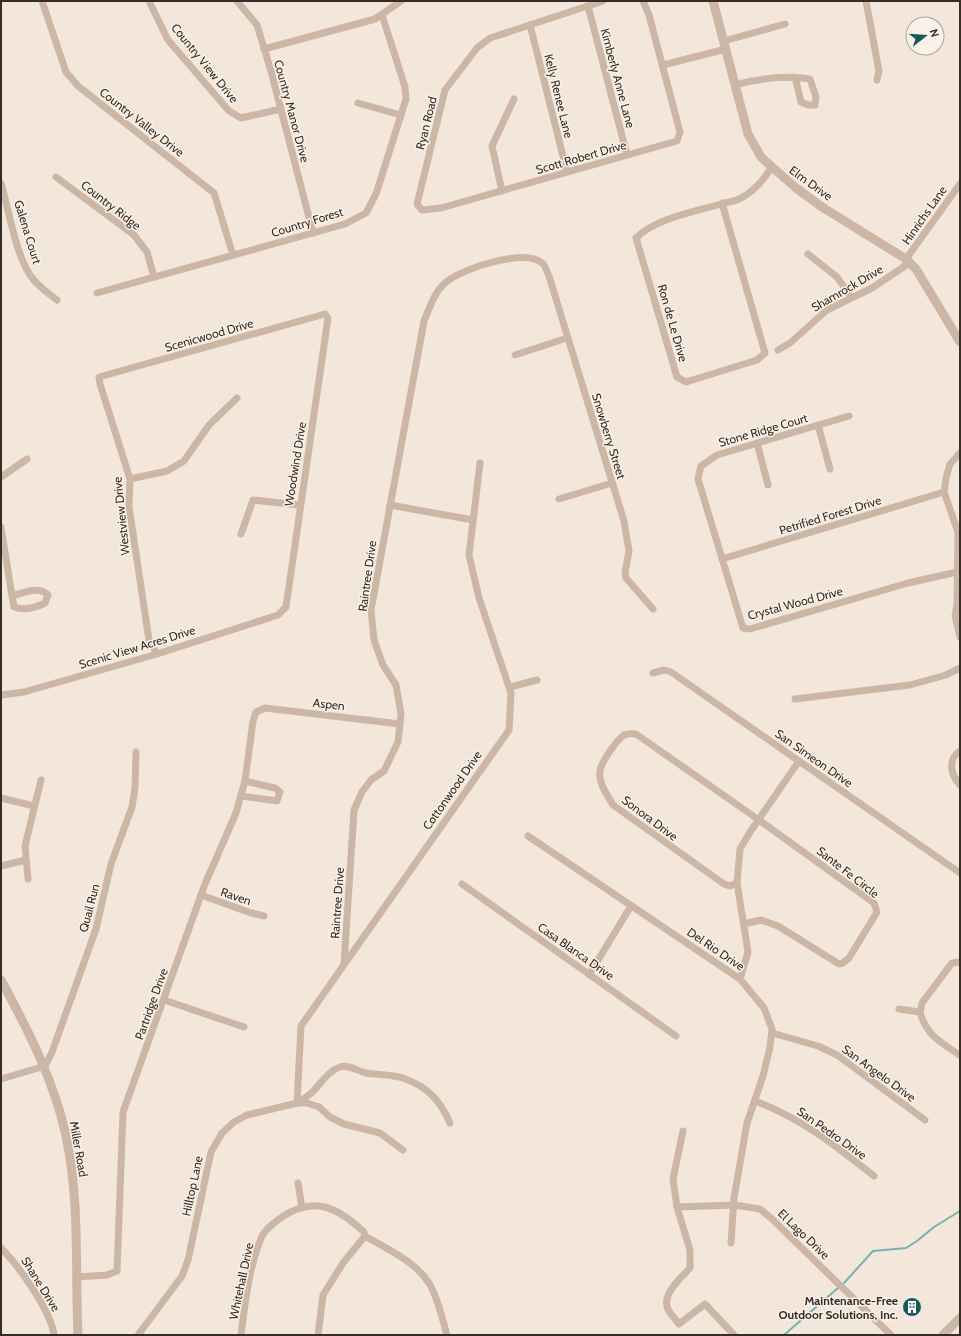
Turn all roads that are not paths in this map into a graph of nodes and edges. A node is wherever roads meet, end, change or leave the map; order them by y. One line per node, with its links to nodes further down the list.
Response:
1 (42, 1): 34 (street, Country Valley Drive)
2 (149, 1): 21 (street, Country View Drive)
3 (237, 1): 14 (street, Country Manor Drive)
4 (401, 1): 10 (street)
5 (603, 1): 9 (street, Ryan Road)
6 (643, 1): 15 (street)
7 (713, 1): 13 (street, Elm Drive)
8 (866, 1): 17 (street)
9 (588, 6): 12 (street, Ryan Road); 23 (street, Kimberly Anne Lane)
10 (382, 15): 14 (street); 22 (street, Country Forest)
11 (785, 24): 13 (street)
12 (530, 25): 25 (street, Kelly Renee Lane); 31 (street, Ryan Road)
13 (725, 45): 15 (street); 18 (street, Elm Drive)
14 (264, 49): 21 (street, Country Manor Drive)
15 (663, 65): 23 (street, Scott Robert Drive)
16 (795, 77): 18 (street)
17 (877, 80)
18 (735, 84): 24 (street, Elm Drive)
19 (514, 99): 29 (street)
20 (358, 103): 22 (street)
21 (281, 109): 32 (street, Country Manor Drive)
22 (401, 115): 32 (street, Country Forest)
23 (627, 155): 25 (street, Scott Robert Drive)
24 (771, 168): 30 (street, Ron de Le Drive); 35 (street, Elm Drive)
25 (567, 172): 29 (street, Scott Robert Drive)
26 (56, 177): 37 (street, Country Ridge)
27 (1, 183): 40 (street, Galena Court)
28 (960, 184): 35 (street, Hinrichs Lane)
29 (502, 191): 31 (street, Scott Robert Drive)
30 (722, 203): 30 (street, Ron de Le Drive)
31 (417, 204)
32 (313, 233): 34 (street, Country Forest)
33 (808, 254): 39 (street)
34 (233, 255): 37 (street, Country Forest)
35 (906, 260): 39 (street, Shamrock Drive); 43 (street, Elm Drive)
36 (542, 263): 42 (street, Snowberry Street); 63 (street, Raintree Drive)
37 (154, 277): 38 (street, Country Forest)
38 (97, 293)
39 (851, 297): 44 (street, Shamrock Drive)
40 (57, 300)
41 (325, 314): 46 (street, Scenicwood Drive); 62 (street, Woodwind Drive)
42 (567, 338): 45 (street); 58 (street, Snowberry Street)
43 (960, 342)
44 (778, 350)
45 (515, 355)
46 (99, 377): 56 (street, Westview Drive)
47 (237, 398): 56 (street)
48 (848, 416): 49 (street, Stone Ridge Court)
49 (818, 425): 50 (street, Stone Ridge Court); 54 (street)
50 (757, 443): 57 (street, Stone Ridge Court); 59 (street)
51 (960, 453): 60 (street)
52 (27, 459): 55 (street)
53 (480, 463): 64 (street, Cottonwood Drive)
54 (830, 469)
55 (1, 477)
56 (130, 478): 74 (street, Westview Drive)
57 (698, 480): 68 (street, Crystal Wood Drive)
58 (612, 483): 61 (street); 71 (street, Snowberry Street)
59 (768, 485)
60 (944, 492): 68 (street, Petrified Forest Drive); 69 (street)
61 (559, 499)
62 (300, 505): 66 (street); 72 (street, Woodwind Drive)
63 (390, 505): 64 (street); 82 (street, Raintree Drive)
64 (473, 520): 78 (street, Cottonwood Drive)
65 (1, 527): 67 (street)
66 (241, 534)
67 (2, 544): 70 (street)
68 (722, 559): 69 (street, Crystal Wood Drive)
69 (958, 568): 73 (street)
70 (12, 596): 70 (street)
71 (653, 609)
72 (278, 615): 74 (street, Scenic View Acres Drive)
73 (960, 638)
74 (157, 654): 79 (street, Scenic View Acres Drive)
75 (960, 668): 80 (street)
76 (653, 673): 85 (street, San Simeon Drive)
77 (537, 680): 78 (street)
78 (510, 687): 105 (street, Cottonwood Drive)
79 (1, 695)
80 (796, 699)
81 (256, 712): 82 (street, Aspen); 87 (street, Partridge Drive)
82 (400, 724): 105 (street, Raintree Drive)
83 (960, 751): 88 (street)
84 (136, 752): 116 (street, Quail Run)
85 (799, 761): 92 (street); 96 (street, San Simeon Drive)
86 (41, 780): 91 (street)
87 (245, 781): 89 (street, Partridge Drive); 89 (street)
88 (960, 785)
89 (241, 796): 100 (street, Partridge Drive)
90 (1, 798): 91 (street)
91 (34, 806): 94 (street)
92 (759, 820): 98 (street); 98 (street, Sonora Drive); 103 (street, Sante Fe Circle)
93 (528, 836): 101 (street, Del Rio Drive)
94 (26, 860): 95 (street); 97 (street)
95 (1, 866)
96 (960, 873)
97 (28, 879)
98 (737, 883): 103 (street)
99 (462, 884): 106 (street, Casa Blanca Drive)
100 (201, 895): 102 (street, Raven); 109 (street, Partridge Drive)
101 (631, 906): 106 (street); 107 (street, Del Rio Drive)
102 (264, 916)
103 (744, 924): 107 (street)
104 (960, 962): 111 (street)
105 (344, 964): 119 (street, Cottonwood Drive)
106 (589, 974): 114 (street, Casa Blanca Drive)
107 (740, 979): 113 (street, Del Rio Drive)
108 (1, 980): 116 (street, Miller Road)
109 (164, 1000): 112 (street); 132 (street, Partridge Drive)
110 (899, 1009): 111 (street)
111 (920, 1012): 115 (street)
112 (244, 1027)
113 (772, 1033): 118 (street, Del Rio Drive); 120 (street, San Angelo Drive)
114 (676, 1036)
115 (960, 1055)
116 (45, 1066): 117 (street); 132 (street, Miller Road)
117 (1, 1079)
118 (755, 1101): 124 (street, San Pedro Drive); 126 (street, Del Rio Drive)
119 (297, 1103): 121 (street); 123 (street, Hilltop Lane); 136 (street, Hilltop Lane)
120 (925, 1120)
121 (450, 1123)
122 (683, 1131): 127 (street)
123 (403, 1150)
124 (874, 1176)
125 (298, 1183): 128 (street)
126 (734, 1205): 127 (street, El Lago Drive); 130 (street, Del Rio Drive); 141 (street, El Lago Drive)
127 (677, 1207): 140 (street)
128 (302, 1208): 129 (street, Whitehall Drive); 137 (street, Whitehall Drive)
129 (365, 1236): 138 (street); 139 (street, Whitehall Drive)
130 (730, 1243)
131 (1, 1248): 134 (street, Shane Drive)
132 (76, 1277): 135 (street, Miller Road)
133 (960, 1318): 142 (street)
134 (54, 1335)
135 (78, 1335)
136 (138, 1335)
137 (241, 1335)
138 (318, 1335)
139 (447, 1335)
140 (734, 1335)
141 (891, 1335)
142 (943, 1335)

